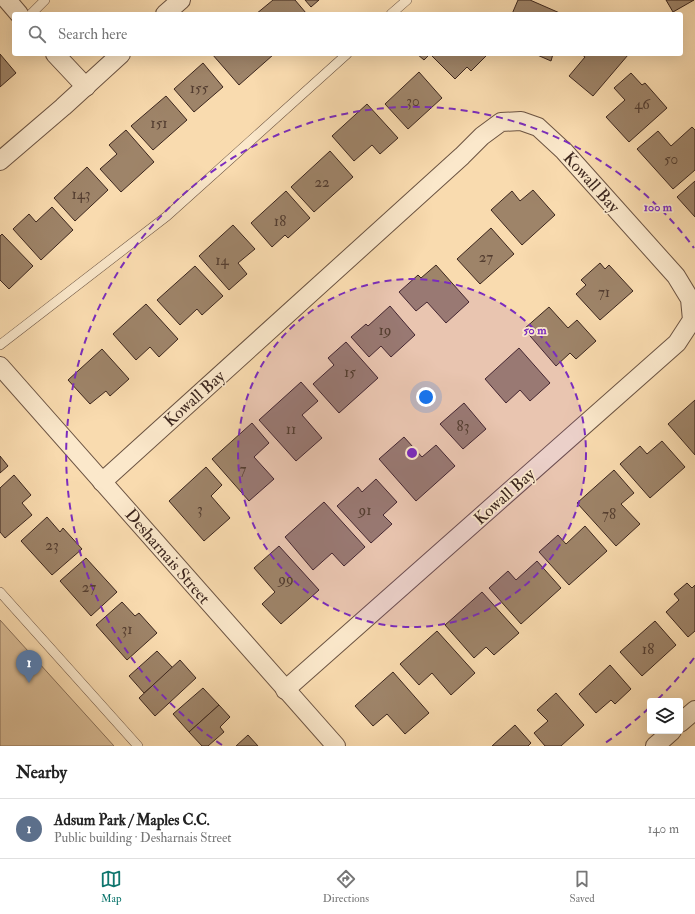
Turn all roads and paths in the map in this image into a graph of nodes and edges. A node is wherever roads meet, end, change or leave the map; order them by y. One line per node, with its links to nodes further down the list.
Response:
1 (7, 0): 5 (street)
2 (45, 0): 6 (lane)
3 (181, 0): 7 (street)
4 (406, 0): 8 (lane)
5 (17, 12)
6 (33, 12)
7 (168, 12)
8 (393, 12)
9 (57, 56): 12 (street)
10 (119, 56): 12 (street)
11 (345, 56): 14 (lane)
12 (86, 87): 13 (street)
13 (0, 160)
14 (0, 345)
15 (0, 366): 16 (street, Desharnais Street)
16 (102, 482): 18 (street, Desharnais Street); 18 (street, Kowall Bay)
17 (0, 592): 22 (lane)
18 (285, 690): 23 (street, Desharnais Street)
19 (695, 710): 20 (street)
20 (683, 720)
21 (669, 734): 24 (street)
22 (138, 746)
23 (336, 746)
24 (655, 746)

